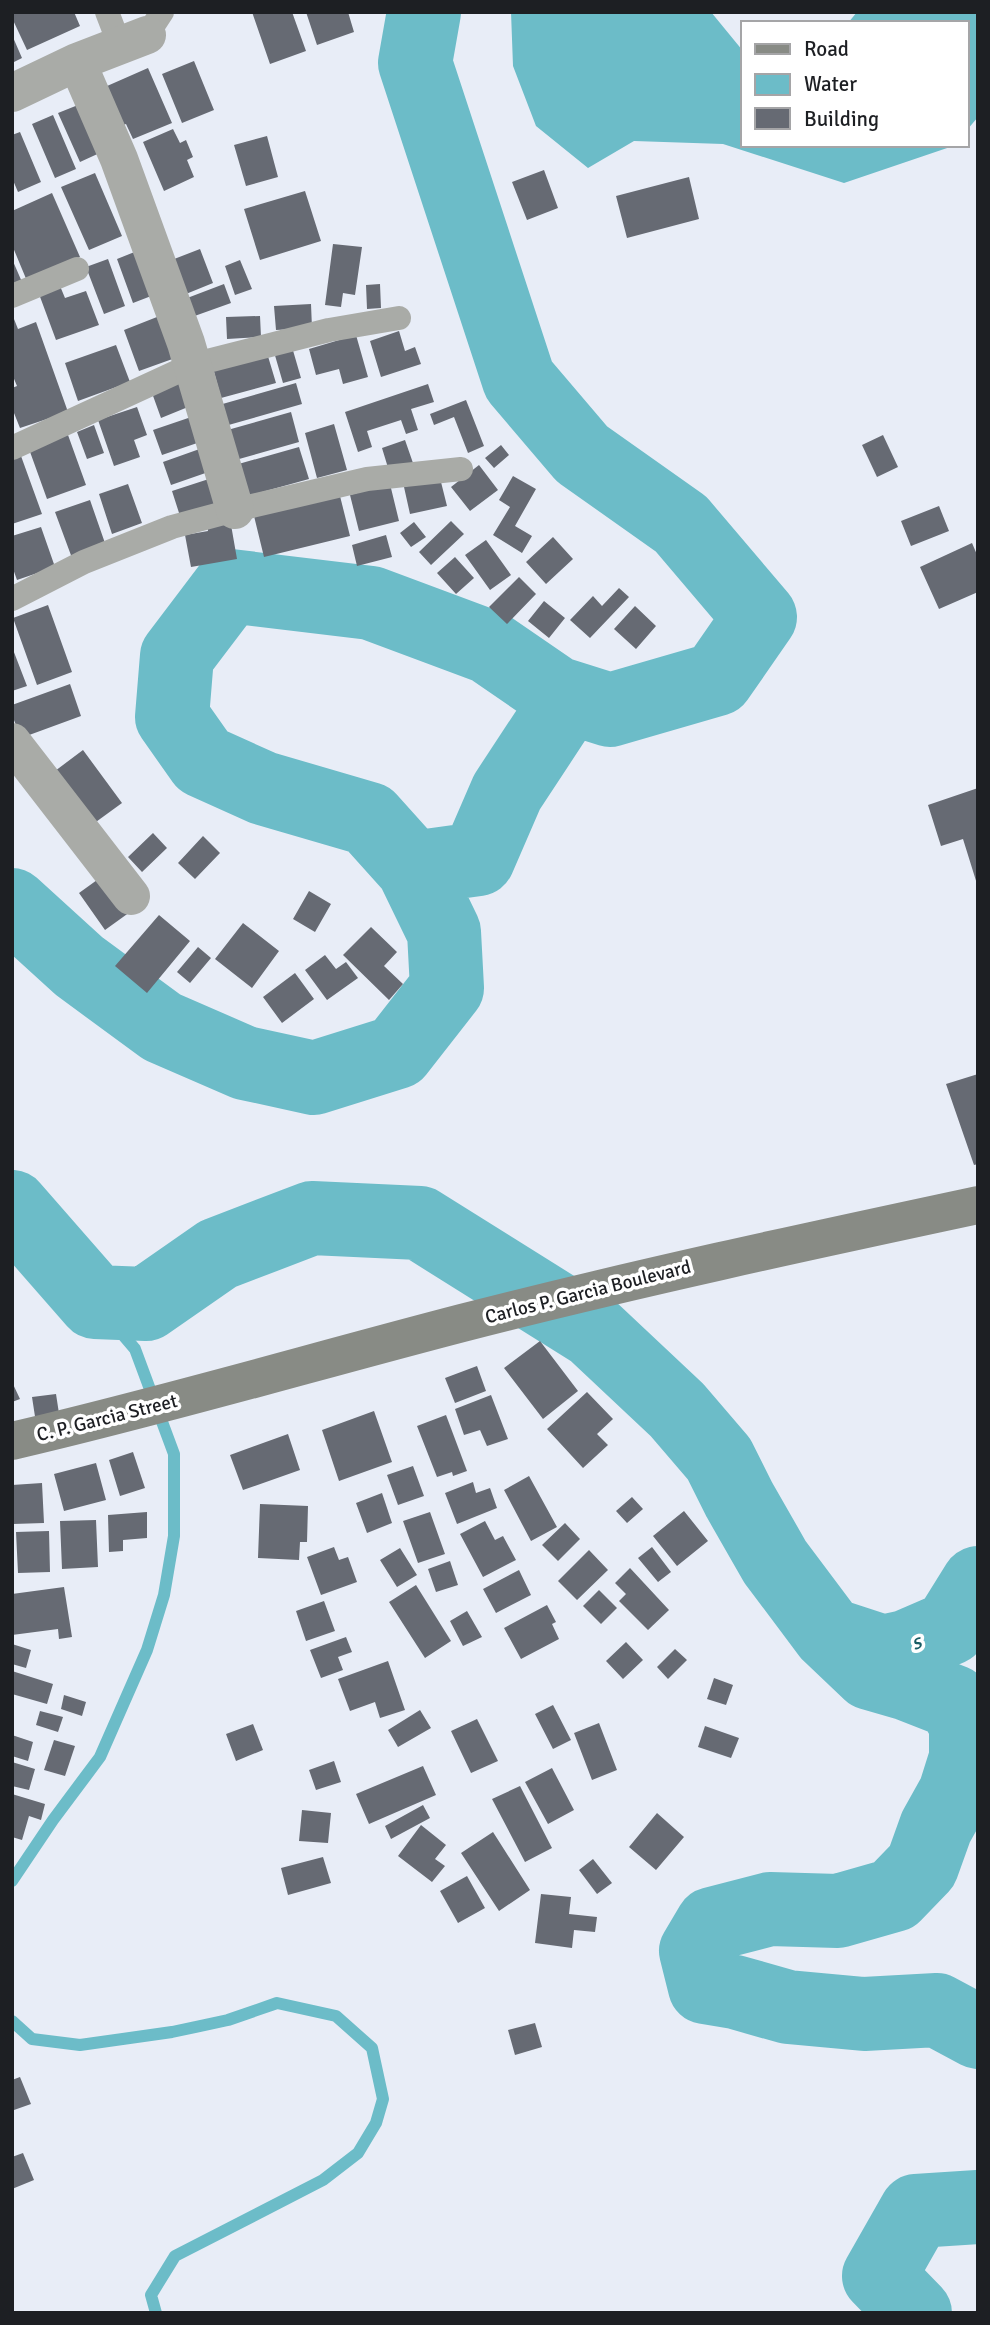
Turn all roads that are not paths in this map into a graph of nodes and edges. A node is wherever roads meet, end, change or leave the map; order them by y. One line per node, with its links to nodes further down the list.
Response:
1 (134, 26): 2 (street)
2 (77, 62): 3 (street); 7 (street)
3 (12, 93)
4 (77, 269): 5 (lane)
5 (12, 296)
6 (399, 318): 7 (lane)
7 (192, 365): 8 (lane); 10 (street)
8 (12, 448)
9 (461, 469): 10 (lane)
10 (235, 510): 11 (lane)
11 (12, 599)
12 (12, 742): 13 (street)
13 (131, 896)
14 (978, 1205): 15 (main road, Carlos P. Garcia Boulevard)
15 (202, 1394): 16 (main road, C. P. Garcia Street)
16 (12, 1441)

